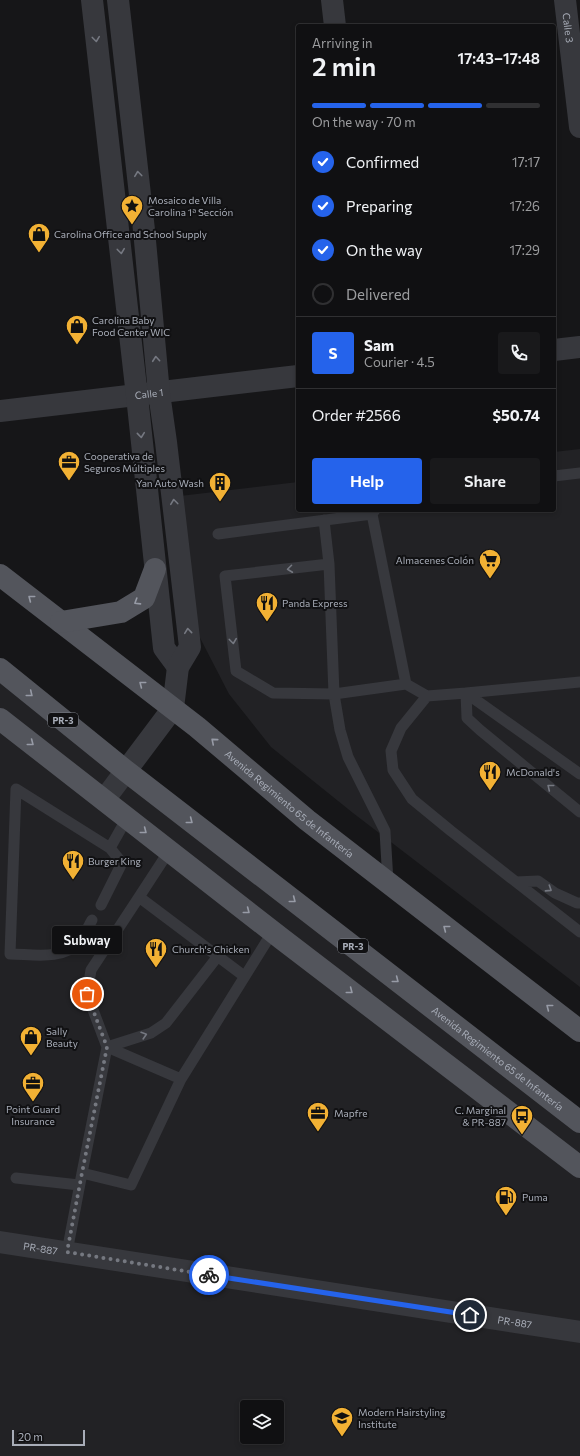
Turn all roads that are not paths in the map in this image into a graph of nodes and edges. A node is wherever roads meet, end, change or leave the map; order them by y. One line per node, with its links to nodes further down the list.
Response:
1 (92, 0): 11 (street, one-way to 11)
2 (118, 0): 10 (street, one-way to 2)
3 (332, 0): 5 (street)
4 (565, 0): 6 (street, Calle 3)
5 (335, 24)
6 (580, 127)
7 (580, 348): 8 (street)
8 (556, 350)
9 (296, 376): 10 (street, Calle 1)
10 (159, 393): 11 (street, Calle 1); 22 (street, one-way to 10)
11 (137, 396): 12 (street, Calle 1); 19 (street, one-way to 19)
12 (0, 411)
13 (580, 473): 14 (lane)
14 (556, 476)
15 (374, 512): 16 (lane); 25 (lane)
16 (324, 520): 17 (lane); 18 (lane)
17 (218, 534)
18 (329, 564): 27 (lane); 27 (lane, one-way to 27)
19 (155, 569): 21 (main road, one-way to 21); 22 (street)
20 (0, 575): 21 (main road, Avenida Regimiento 65 de Infantería, one-way to 20)
21 (61, 622): 29 (main road, Avenida Regimiento 65 de Infantería, one-way to 21)
22 (178, 667): 29 (street)
23 (0, 669): 31 (main road, Avenida Regimiento 65 de Infantería / PR-3, one-way to 31)
24 (580, 682): 26 (lane)
25 (406, 684): 27 (lane); 28 (lane)
26 (466, 693): 28 (lane); 32 (lane); 34 (lane, one-way to 26)
27 (334, 694): 39 (lane)
28 (427, 696): 38 (lane)
29 (173, 708): 31 (street); 39 (main road, Avenida Regimiento 65 de Infantería, one-way to 29)
30 (0, 719): 33 (main road, one-way to 33)
31 (126, 771): 33 (street); 51 (main road, Avenida Regimiento 65 de Infantería / PR-3, one-way to 51)
32 (580, 774)
33 (104, 800): 35 (main road)
34 (580, 812)
35 (127, 818): 36 (lane); 37 (main road, one-way to 37)
36 (110, 848): 42 (lane); 43 (lane)
37 (169, 850): 40 (lane); 44 (main road, one-way to 44)
38 (516, 882): 41 (lane, one-way to 41); 45 (lane)
39 (388, 883): 48 (main road, Avenida Regimiento 65 de Infantería, one-way to 39)
40 (140, 897): 46 (lane); 49 (lane)
41 (580, 903)
42 (101, 905)
43 (92, 920)
44 (273, 931): 47 (lane); 52 (main road, one-way to 52)
45 (580, 932)
46 (218, 956): 47 (lane); 49 (lane, one-way to 46)
47 (244, 976): 50 (lane)
48 (580, 1031)
49 (107, 1047): 50 (lane); 53 (lane)
50 (181, 1079): 53 (lane)
51 (580, 1122)
52 (580, 1167)
53 (82, 1173): 55 (lane)
54 (16, 1178): 55 (lane)
55 (79, 1185): 57 (lane)
56 (0, 1242): 57 (street, PR-887)
57 (67, 1252): 58 (street, PR-887)
58 (580, 1332)

